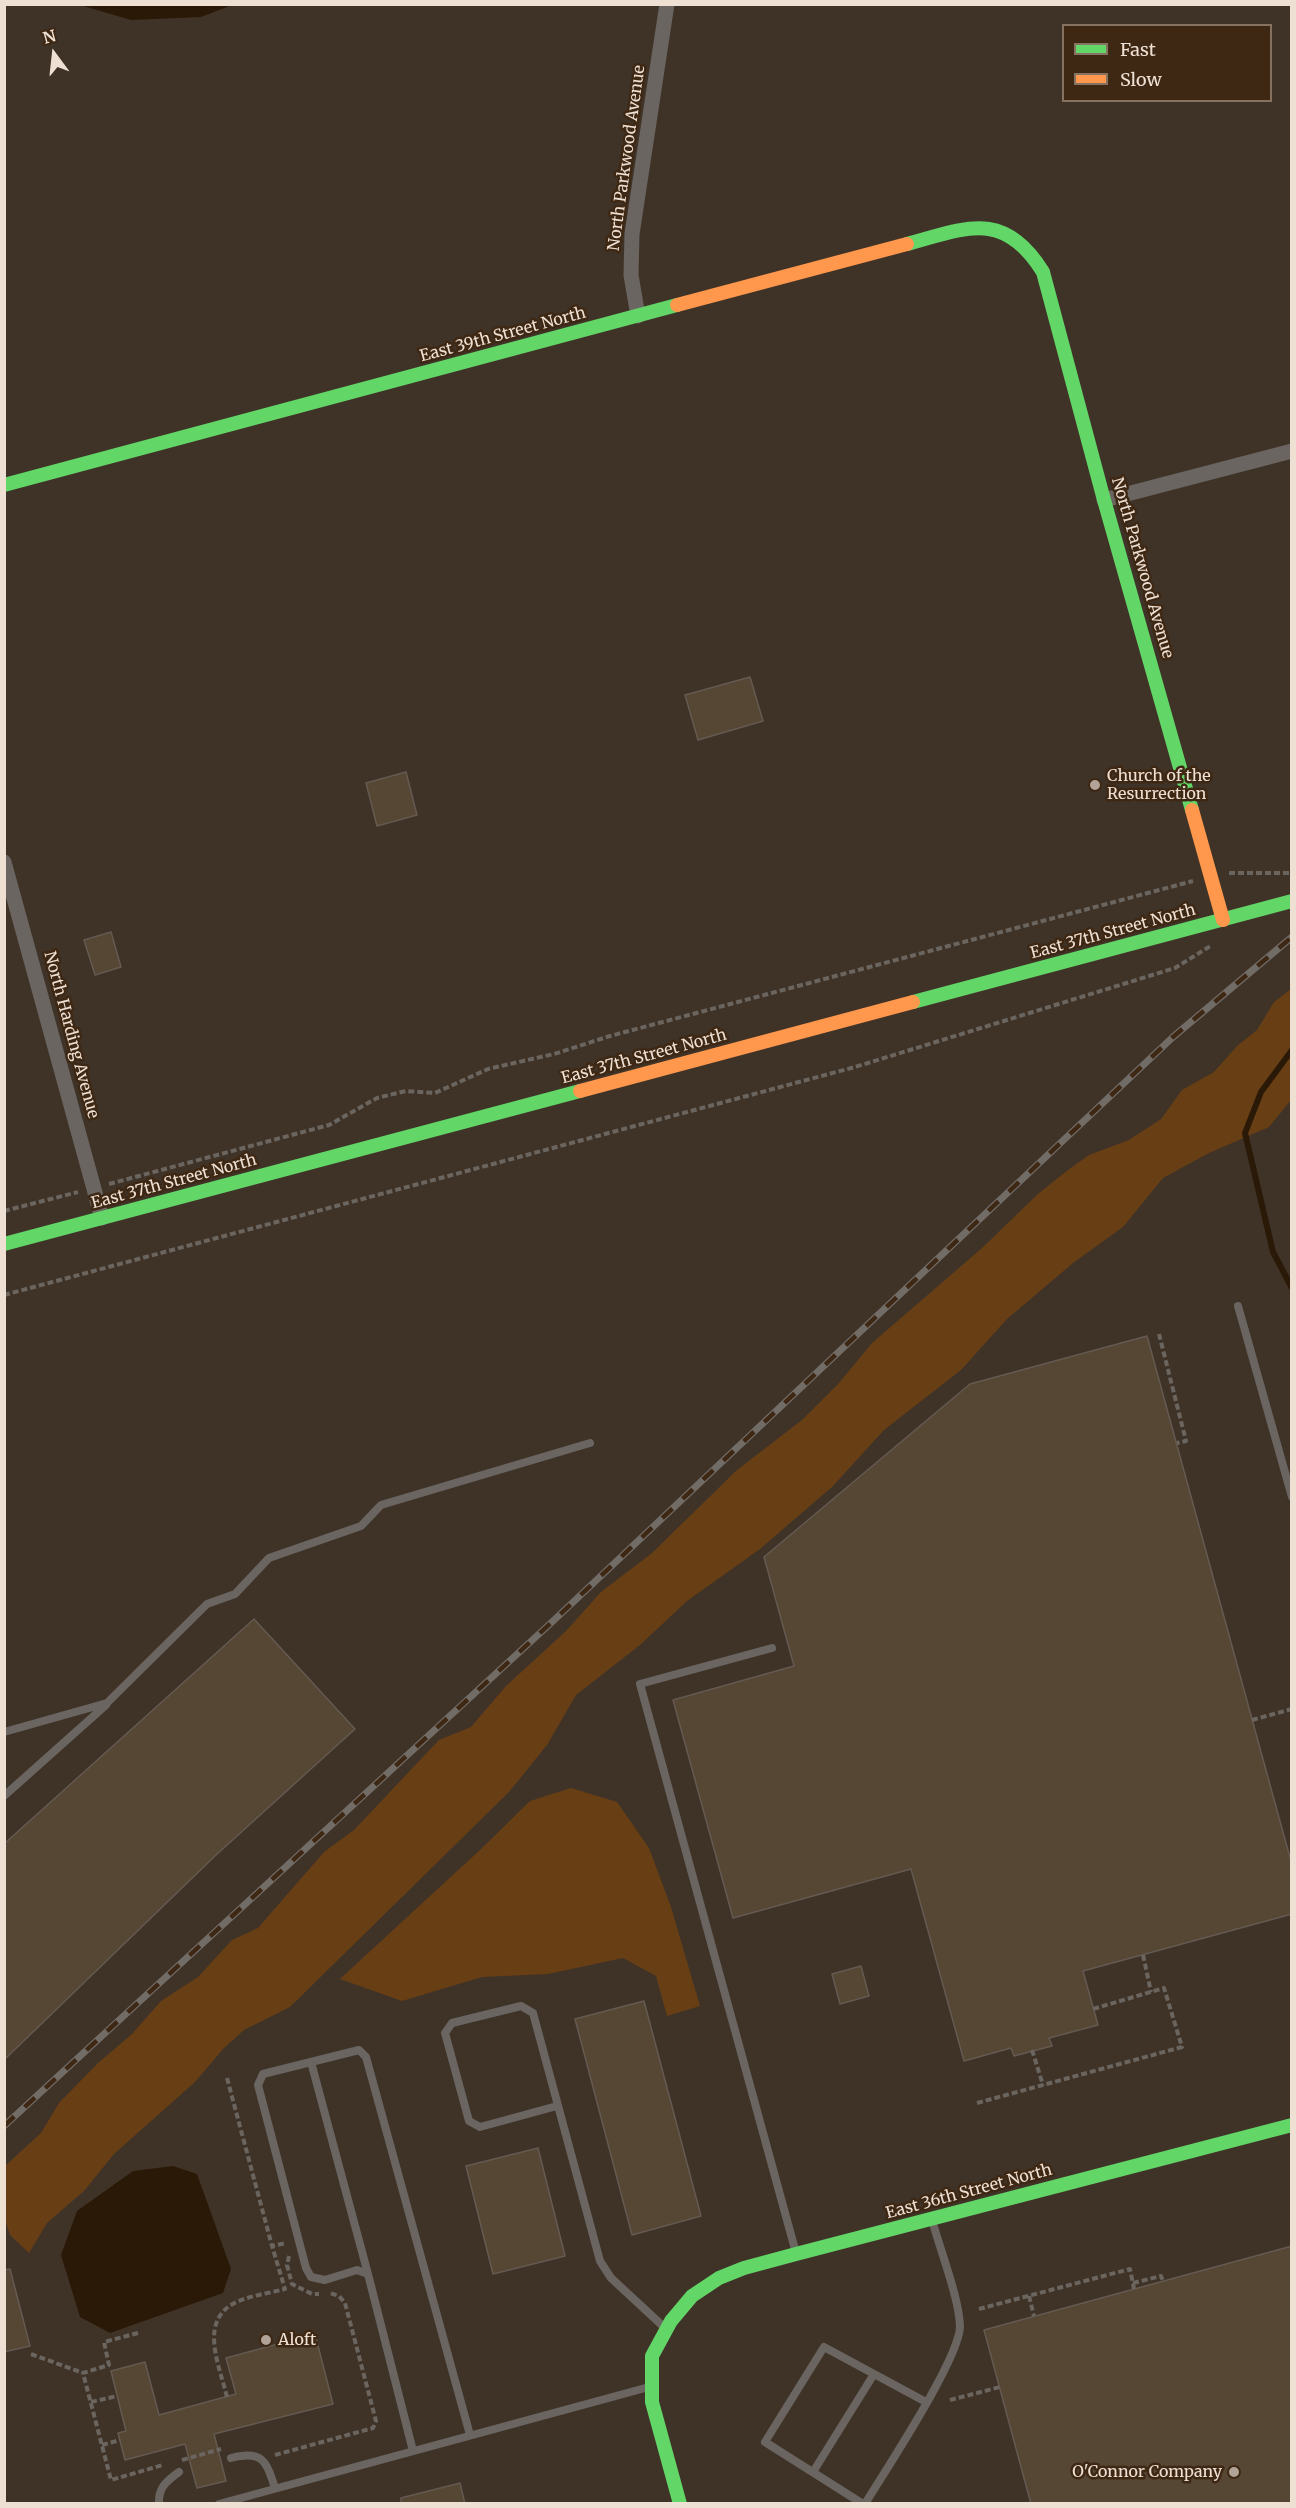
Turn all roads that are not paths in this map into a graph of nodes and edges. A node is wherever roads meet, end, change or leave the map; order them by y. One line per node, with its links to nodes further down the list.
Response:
1 (667, 4): 3 (street, North Parkwood Avenue)
2 (1011, 236): 3 (street, East 39th Street North); 6 (street, North Parkwood Avenue)
3 (638, 316): 5 (street, East 39th Street North)
4 (1292, 451): 6 (street)
5 (4, 485)
6 (1104, 500): 9 (street, North Parkwood Avenue)
7 (4, 862): 10 (street, North Harding Avenue)
8 (1292, 901): 9 (street, East 37th Street North)
9 (1223, 920): 10 (street, East 37th Street North)
10 (102, 1218): 11 (street, East 37th Street North)
11 (4, 1244)
12 (1238, 1306): 14 (lane)
13 (590, 1443): 16 (lane)
14 (1292, 1497)
15 (772, 1648): 23 (lane)
16 (107, 1703): 17 (lane); 18 (lane)
17 (4, 1732)
18 (4, 1796)
19 (311, 2062): 24 (lane); 24 (lane); 29 (lane)
20 (557, 2106): 20 (lane); 25 (lane)
21 (1292, 2125): 22 (street, East 36th Street North)
22 (931, 2218): 23 (street, East 36th Street North); 28 (lane)
23 (796, 2254): 25 (street, East 36th Street North)
24 (368, 2274): 30 (lane)
25 (669, 2325): 27 (street, East 36th Street North)
26 (874, 2374): 28 (lane); 33 (lane); 33 (lane)
27 (652, 2386): 29 (lane); 37 (street, East 36th Street North)
28 (926, 2402): 38 (lane)
29 (470, 2435): 30 (lane)
30 (413, 2451): 34 (lane)
31 (231, 2458): 34 (lane)
32 (179, 2472): 36 (lane)
33 (813, 2472): 38 (lane)
34 (275, 2488): 35 (lane)
35 (220, 2503)
36 (159, 2504)
37 (680, 2504)
38 (864, 2504)

